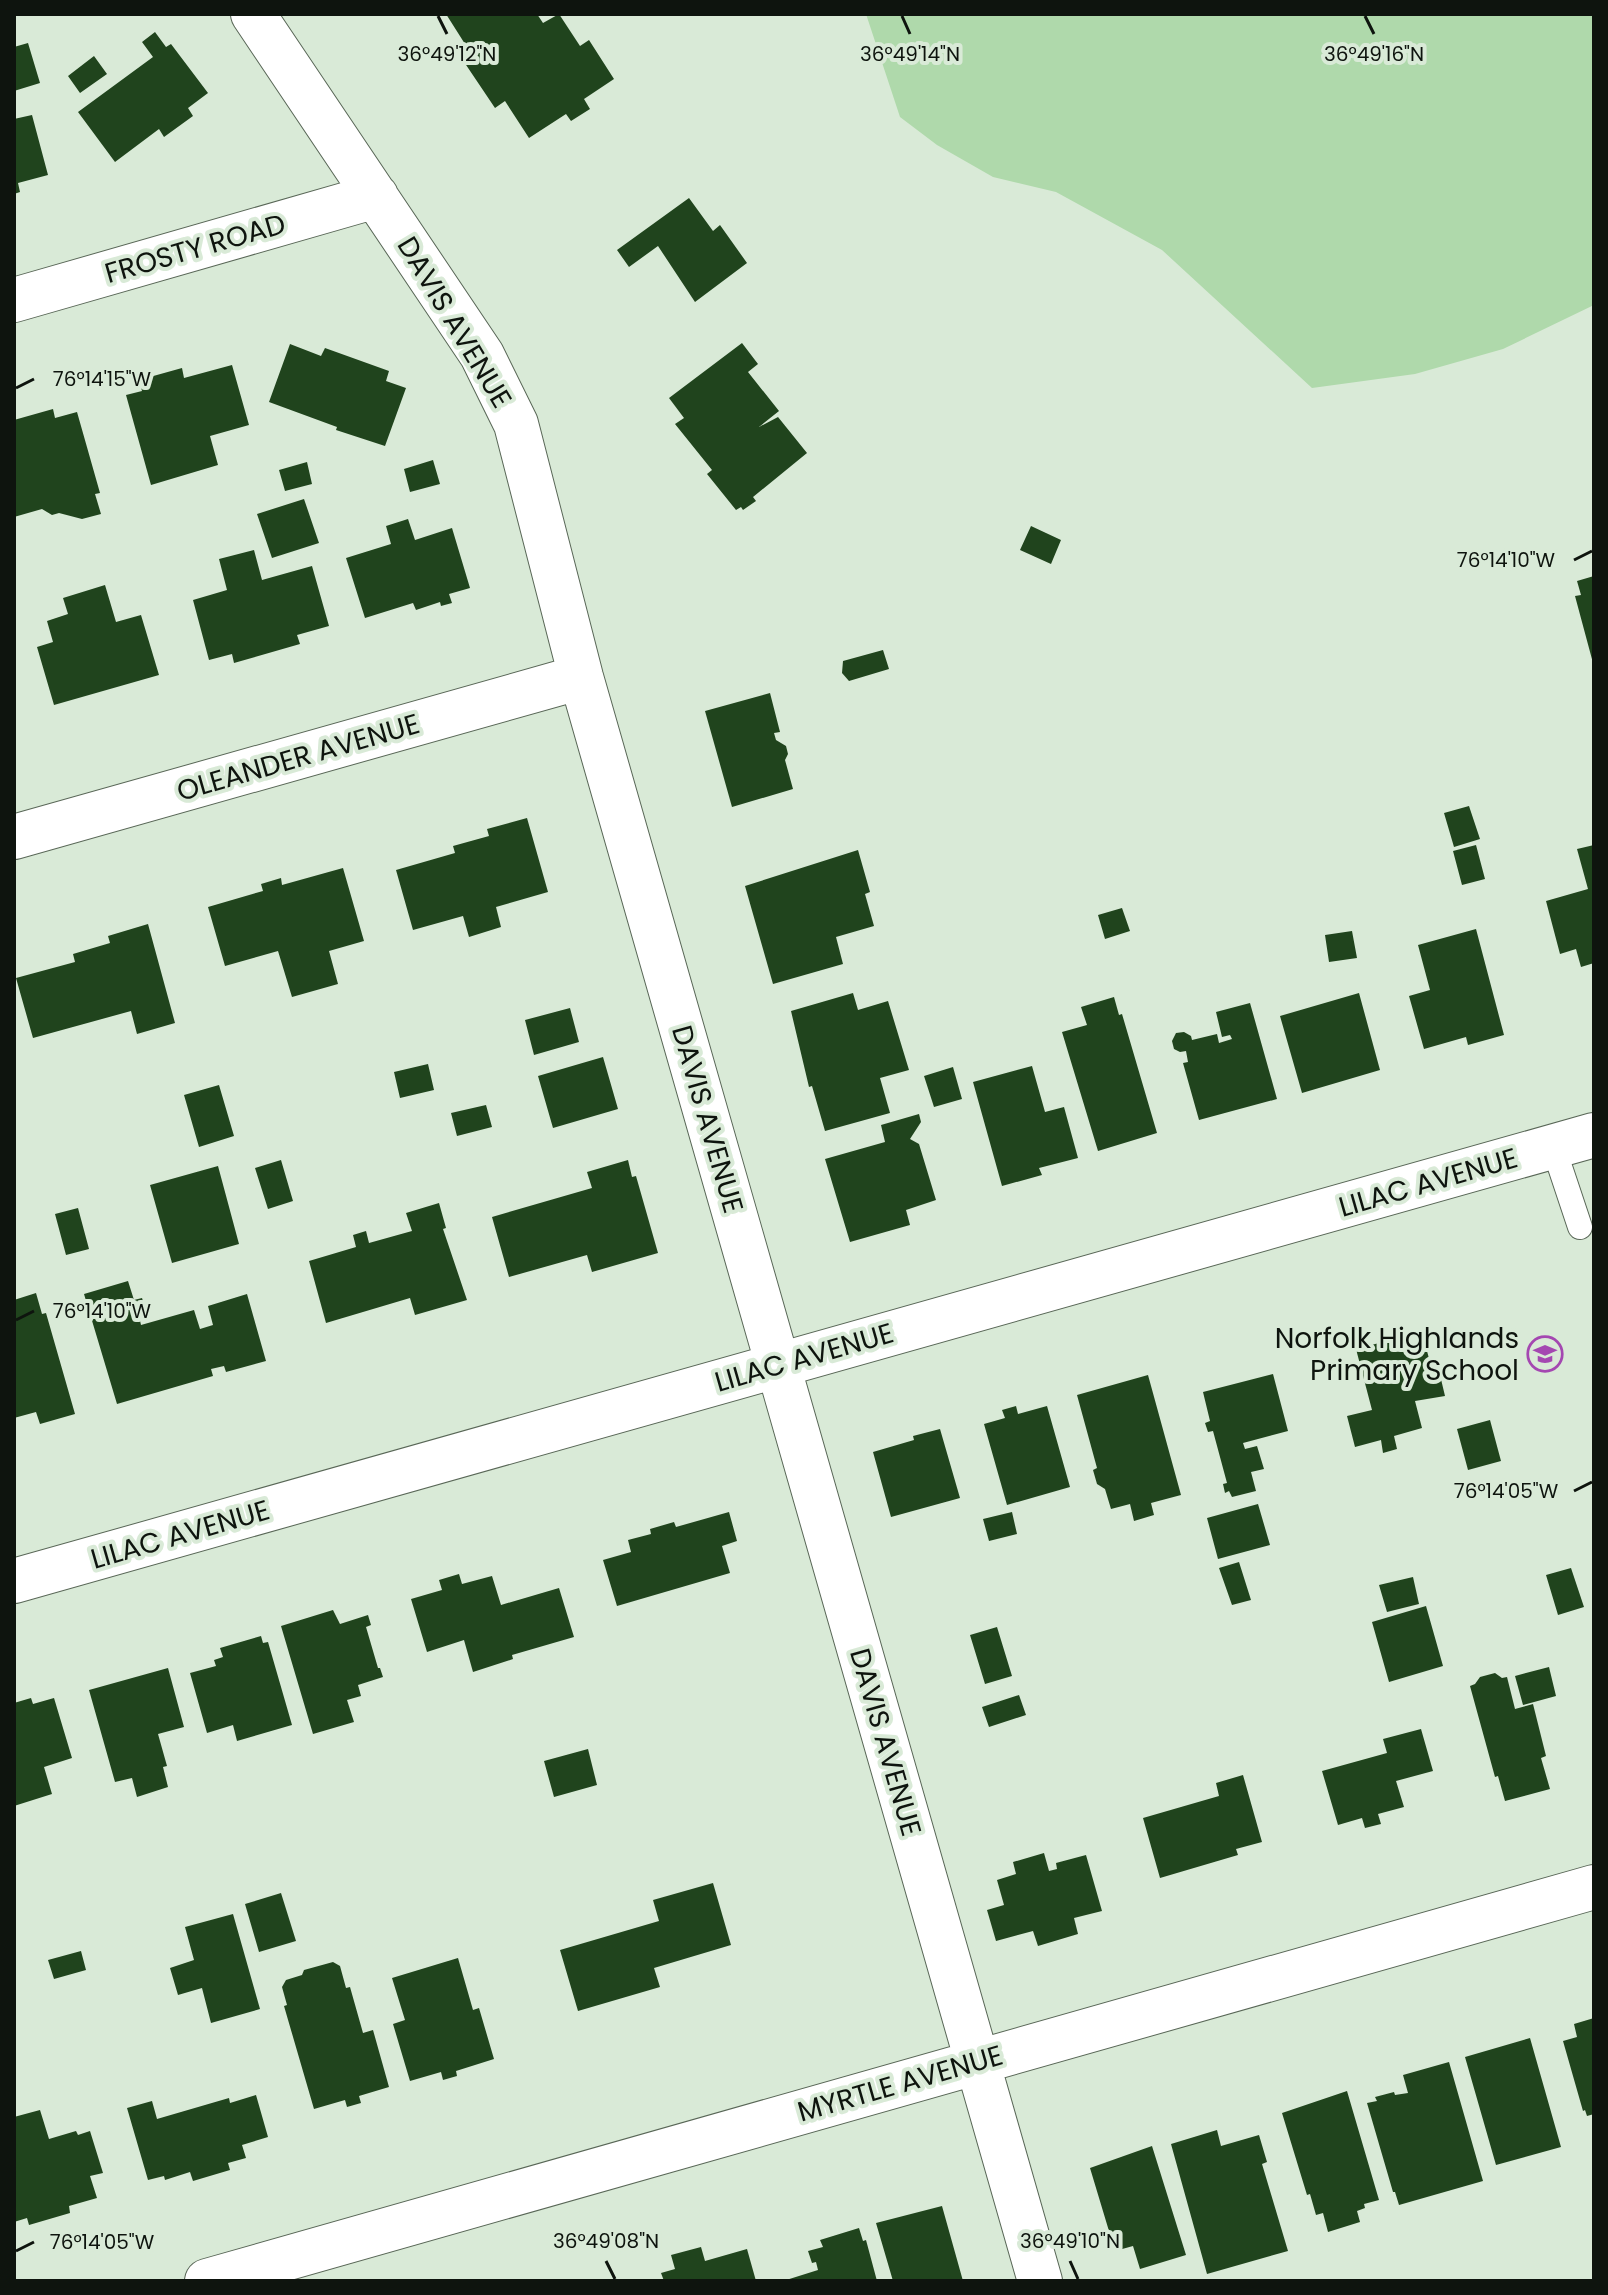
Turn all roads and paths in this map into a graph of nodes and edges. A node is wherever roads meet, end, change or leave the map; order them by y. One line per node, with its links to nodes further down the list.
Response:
1 (253, 14): 2 (street, DAVIS AVENUE)
2 (376, 196): 3 (street, FROSTY ROAD); 4 (street, DAVIS AVENUE)
3 (14, 300)
4 (581, 677): 5 (street, OLEANDER AVENUE); 9 (street, DAVIS AVENUE)
5 (14, 837)
6 (1594, 1135): 7 (street, LILAC AVENUE)
7 (1553, 1146): 8 (lane); 9 (street, LILAC AVENUE)
8 (1580, 1227)
9 (778, 1364): 10 (street, LILAC AVENUE); 12 (street, DAVIS AVENUE)
10 (14, 1581)
11 (1594, 1887): 12 (street, MYRTLE AVENUE)
12 (977, 2061): 13 (street, MYRTLE AVENUE); 14 (street, DAVIS AVENUE)
13 (207, 2281)
14 (1040, 2281)

